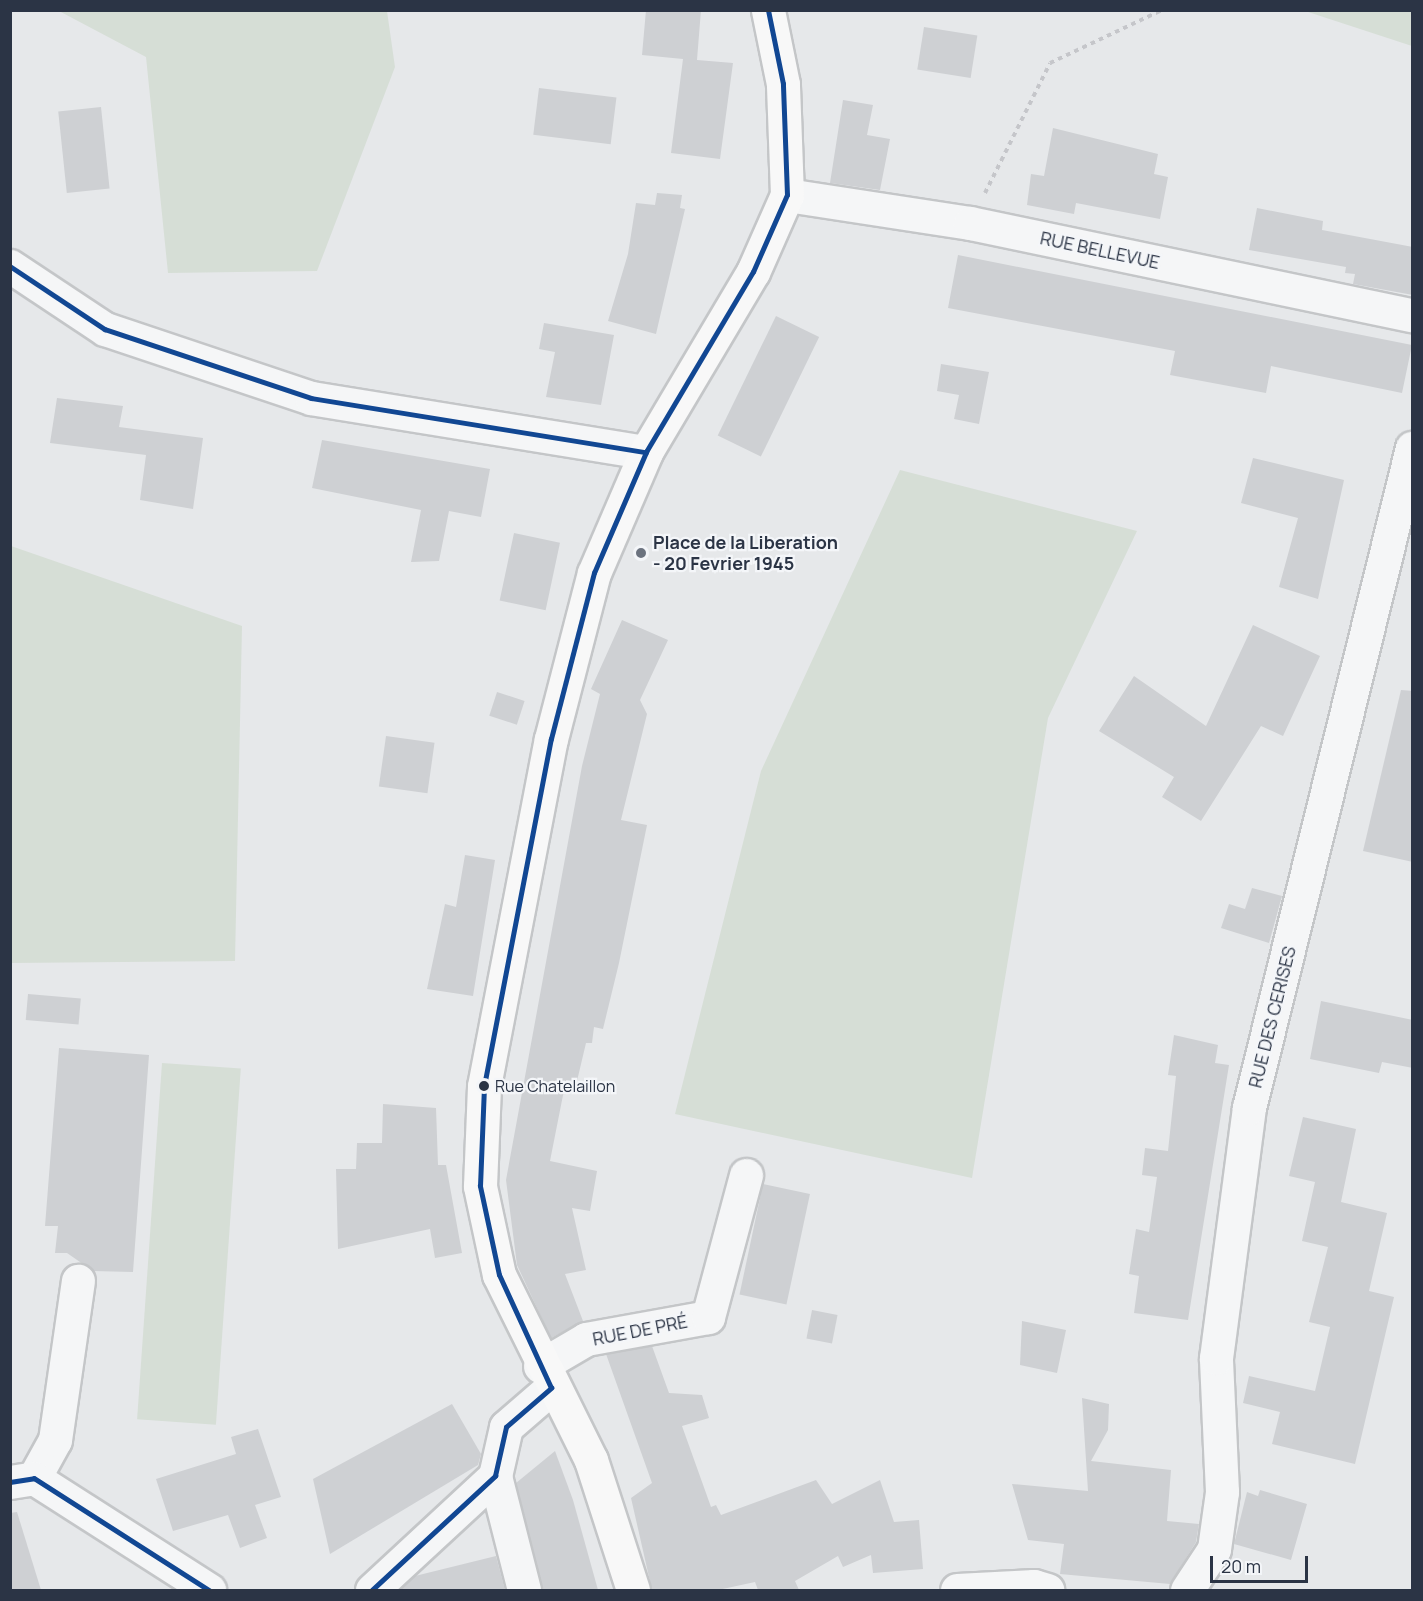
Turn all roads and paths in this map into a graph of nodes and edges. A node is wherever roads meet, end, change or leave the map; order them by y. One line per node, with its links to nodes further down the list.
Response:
1 (768, 10): 3 (main road)
2 (1162, 10): 4 (path)
3 (786, 195): 4 (street, RUE BELLEVUE); 8 (main road)
4 (970, 223): 6 (street, RUE BELLEVUE)
5 (10, 266): 8 (street)
6 (1413, 315)
7 (1413, 448): 20 (street, RUE DES CERISES)
8 (646, 452): 11 (main road)
9 (746, 1175): 11 (street, RUE DE PRÉ)
10 (78, 1281): 13 (street)
11 (546, 1377): 12 (street); 17 (main road)
12 (495, 1476): 15 (street); 16 (street)
13 (22, 1480): 14 (street)
14 (209, 1590)
15 (372, 1590)
16 (524, 1590)
17 (633, 1590)
18 (957, 1590): 19 (street)
19 (1047, 1590)
20 (1187, 1590)

